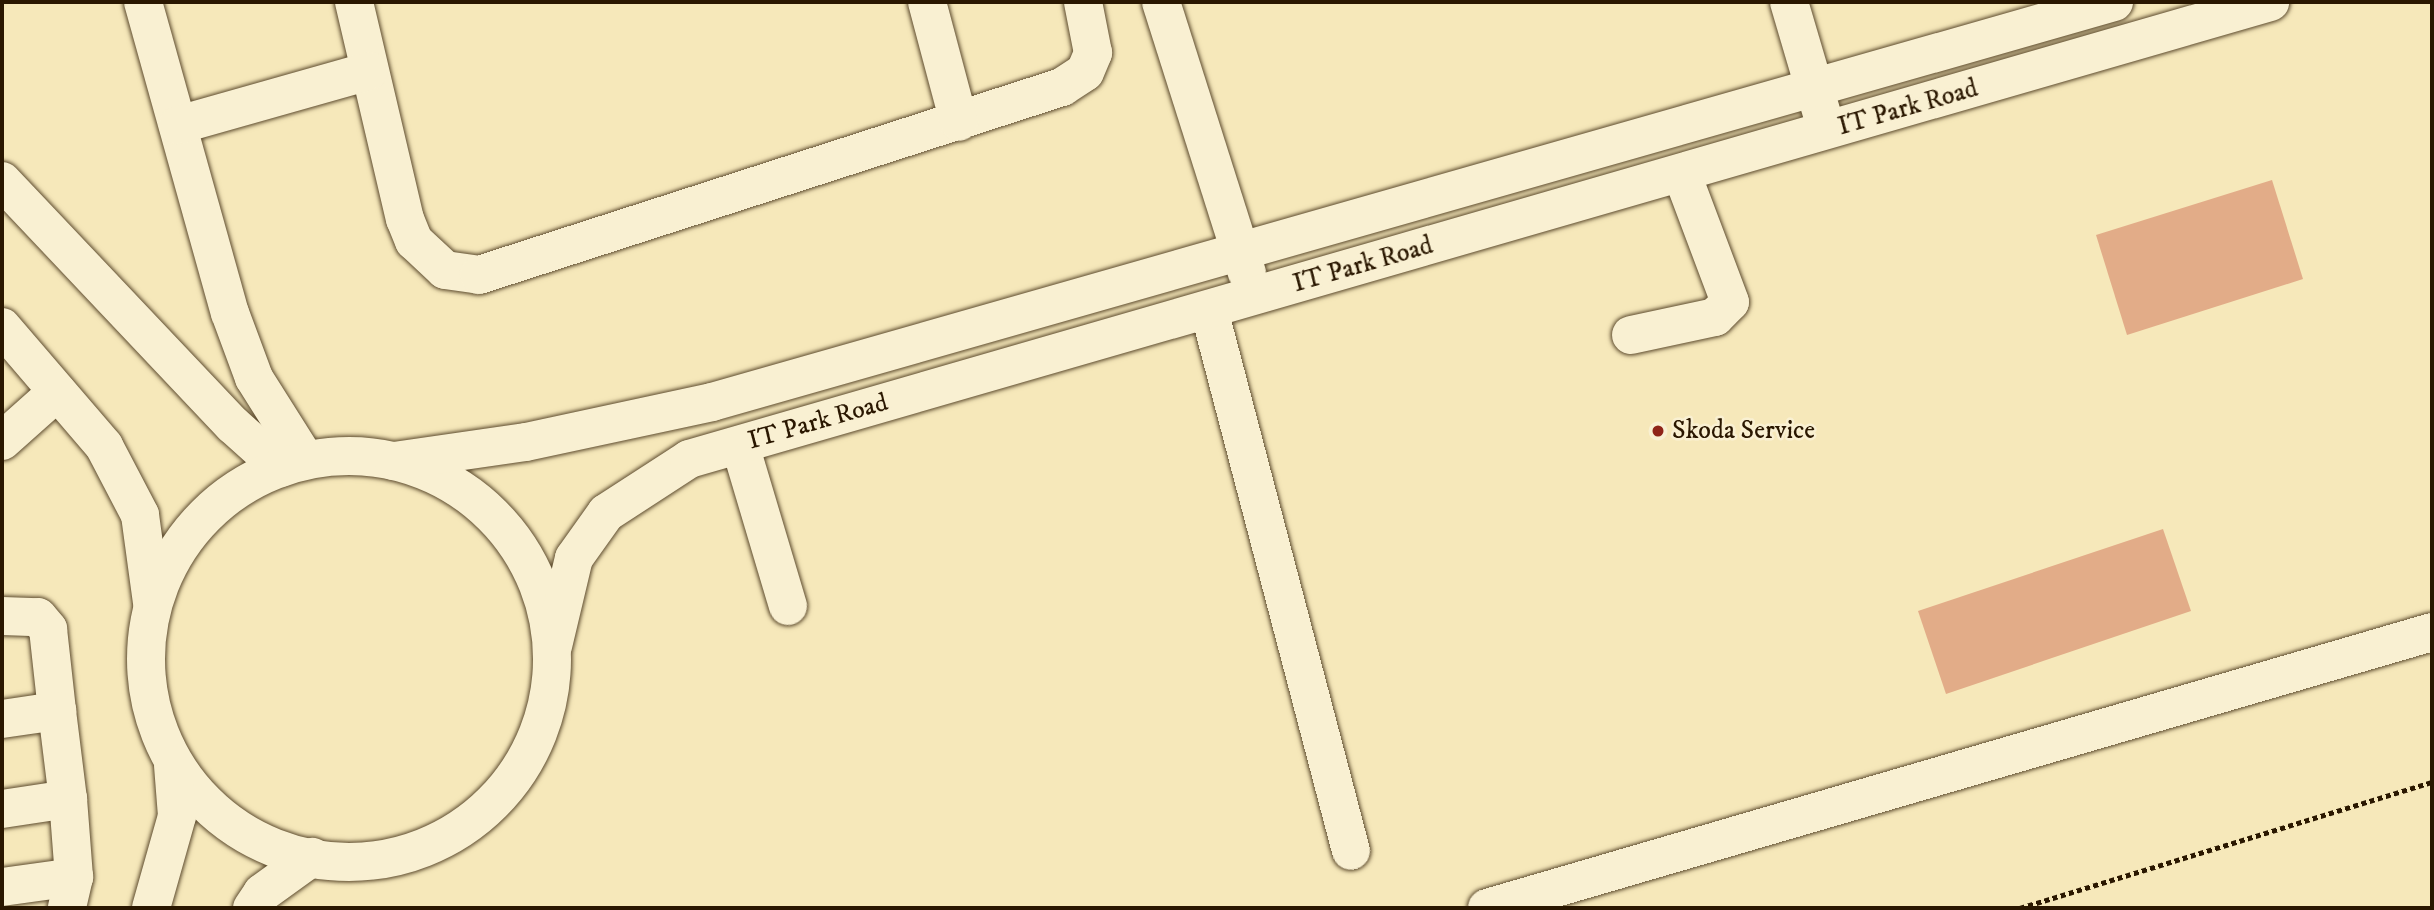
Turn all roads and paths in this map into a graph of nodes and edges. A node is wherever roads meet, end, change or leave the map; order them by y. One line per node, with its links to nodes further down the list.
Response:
1 (143, 2): 12 (street)
2 (354, 2): 9 (street)
3 (927, 2): 11 (street)
4 (1083, 2): 11 (street)
5 (1161, 2): 16 (street)
6 (1789, 2): 10 (street)
7 (2114, 2): 10 (street, IT Park Road)
8 (2270, 2): 13 (street, IT Park Road)
9 (369, 71): 11 (street); 12 (street)
10 (1816, 88): 13 (street); 16 (street, IT Park Road)
11 (959, 122)
12 (178, 125): 25 (street)
13 (1826, 132): 14 (street, IT Park Road)
14 (1682, 174): 17 (street, IT Park Road); 20 (street)
15 (8, 199): 25 (street)
16 (1240, 250): 17 (street); 24 (street, IT Park Road)
17 (1253, 297): 18 (street, IT Park Road)
18 (1209, 310): 23 (street, IT Park Road); 37 (street)
19 (2, 327): 21 (street)
20 (1631, 335)
21 (57, 391): 22 (street); 27 (street)
22 (2, 441)
23 (740, 445): 26 (street); 30 (street, IT Park Road)
24 (394, 461): 25 (street); 30 (street)
25 (293, 464): 27 (street)
26 (788, 606)
27 (153, 612): 33 (street)
28 (2, 616): 31 (street)
29 (2432, 632): 43 (street)
30 (553, 646): 38 (street)
31 (57, 711): 32 (street); 35 (street)
32 (2, 719)
33 (173, 765): 38 (street); 41 (street)
34 (2432, 782): 44 (path)
35 (68, 799): 36 (street); 40 (street)
36 (2, 809)
37 (1351, 851)
38 (312, 857): 42 (street)
39 (2, 887): 40 (street)
40 (70, 893)
41 (151, 908)
42 (252, 908)
43 (1488, 908)
44 (2020, 908)

